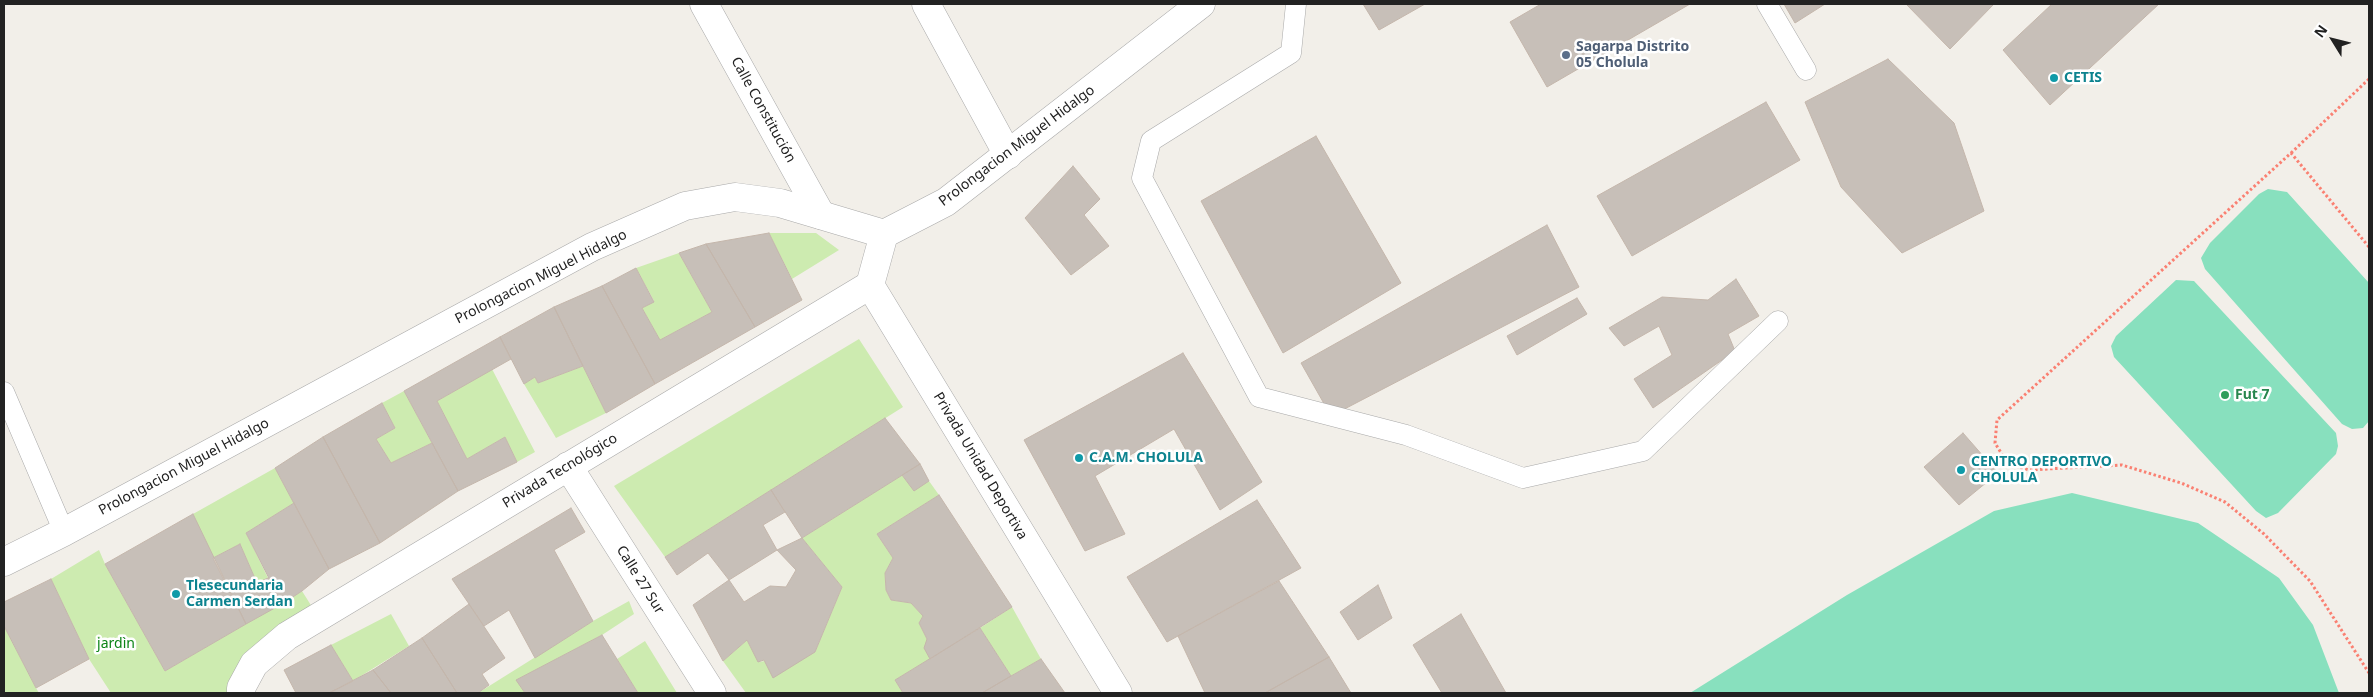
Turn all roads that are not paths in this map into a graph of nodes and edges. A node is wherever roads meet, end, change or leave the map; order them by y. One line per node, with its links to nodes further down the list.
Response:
1 (704, 4): 8 (street, Calle Constitución)
2 (926, 4): 7 (street)
3 (1201, 4): 7 (street, Prolongacion Miguel Hidalgo)
4 (1296, 4): 11 (lane)
5 (1767, 4): 6 (lane)
6 (1806, 70)
7 (1008, 155): 9 (street, Prolongacion Miguel Hidalgo)
8 (821, 215): 9 (street, Prolongacion Miguel Hidalgo); 14 (street, Prolongacion Miguel Hidalgo)
9 (884, 234): 10 (street)
10 (870, 285): 13 (street, Privada Tecnológico); 18 (street, Privada Unidad Deportiva)
11 (1778, 321)
12 (4, 392): 14 (lane)
13 (568, 466): 16 (street, Privada Tecnológico); 17 (street, Calle 27 Sur)
14 (64, 532): 15 (street, Prolongacion Miguel Hidalgo)
15 (4, 562)
16 (241, 693)
17 (712, 693)
18 (1118, 693)

